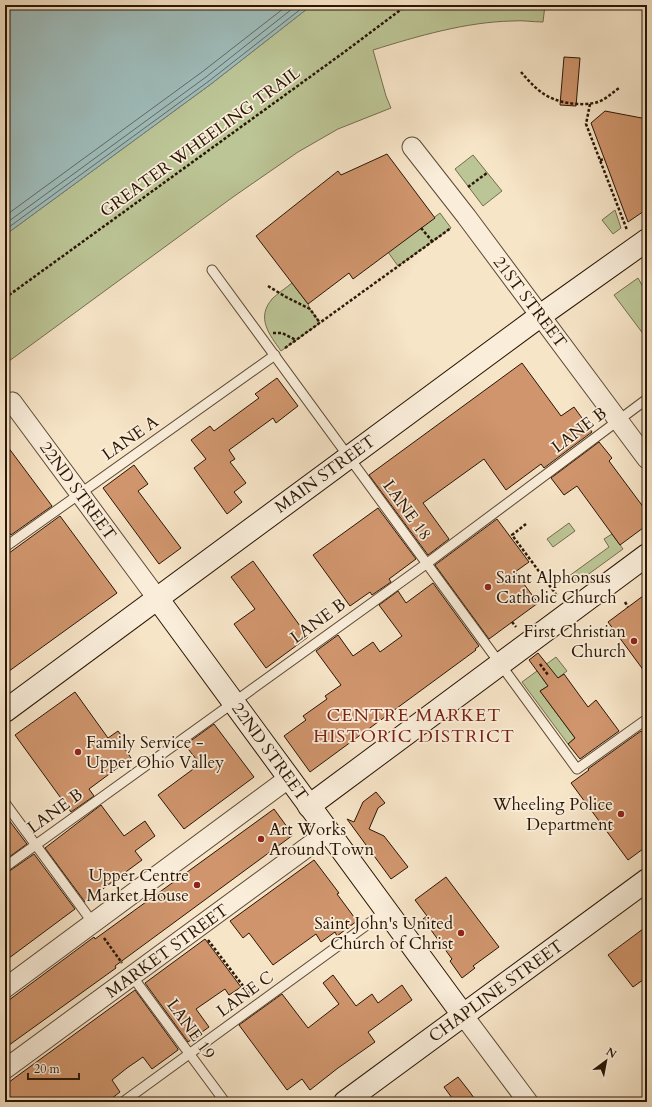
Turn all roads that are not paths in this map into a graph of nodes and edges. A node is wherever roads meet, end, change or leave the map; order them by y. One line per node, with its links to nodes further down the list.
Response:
1 (412, 146): 4 (street, 21ST STREET)
2 (647, 240): 4 (street, MAIN STREET)
3 (212, 270): 5 (lane, LANE 18)
4 (540, 316): 8 (street, 21ST STREET); 9 (street, MAIN STREET)
5 (275, 355): 9 (lane, LANE 18); 11 (lane, LANE A)
6 (647, 399): 8 (lane, LANE B)
7 (12, 402): 11 (street, 22ND STREET)
8 (618, 420): 10 (street, 21ST STREET); 14 (lane, LANE B)
9 (348, 457): 14 (lane, LANE 18); 15 (street, MAIN STREET)
10 (647, 458)
11 (79, 494): 12 (lane, LANE A); 15 (street, 22ND STREET)
12 (5, 547)
13 (647, 555): 16 (street)
14 (426, 564): 16 (lane, LANE 18); 17 (lane, LANE B)
15 (157, 598): 17 (street, 22ND STREET); 18 (street, MAIN STREET)
16 (499, 665): 19 (lane, LANE 18); 22 (street)
17 (233, 702): 20 (street, 22ND STREET); 24 (lane, LANE B)
18 (5, 711)
19 (647, 719)
20 (289, 778): 22 (street, 22ND STREET); 28 (street)
21 (5, 803): 24 (lane)
22 (309, 806): 23 (street, 22ND STREET)
23 (328, 832): 27 (street, 22ND STREET); 29 (street, MARKET STREET)
24 (35, 844): 25 (lane, LANE B); 28 (lane)
25 (5, 866)
26 (647, 880): 31 (street, CHAPLINE STREET)
27 (386, 911): 31 (street, 22ND STREET); 32 (lane, LANE C)
28 (93, 923): 30 (street)
29 (132, 976): 32 (lane, LANE 19); 33 (street, MARKET STREET)
30 (5, 988)
31 (463, 1015): 36 (street, CHAPLINE STREET); 37 (street, 22ND STREET)
32 (190, 1054): 34 (lane, LANE C); 35 (lane, LANE 19)
33 (5, 1069)
34 (123, 1102)
35 (225, 1102)
36 (345, 1102)
37 (528, 1102)

